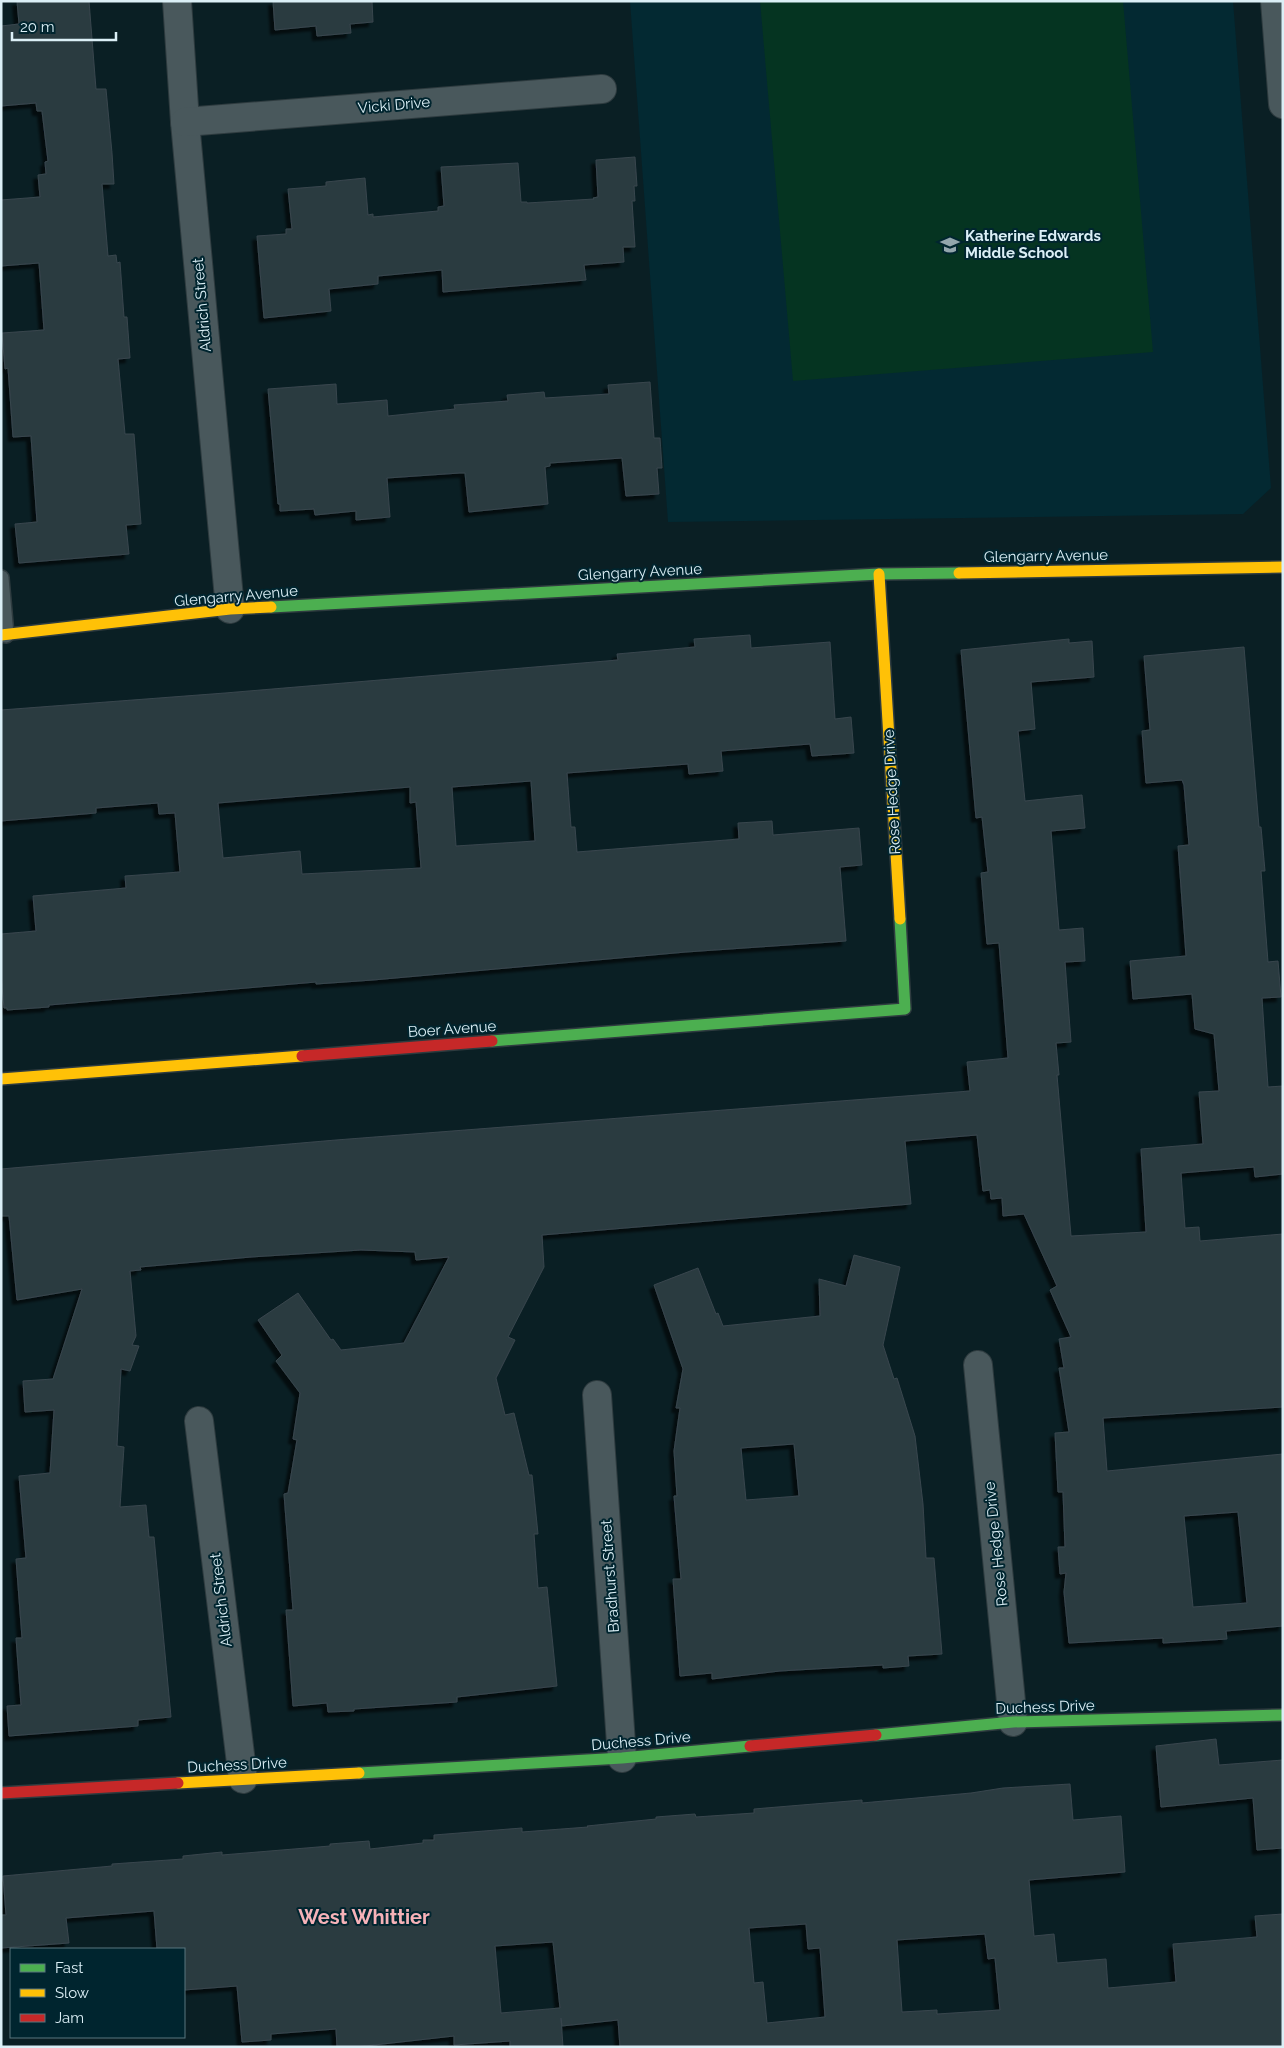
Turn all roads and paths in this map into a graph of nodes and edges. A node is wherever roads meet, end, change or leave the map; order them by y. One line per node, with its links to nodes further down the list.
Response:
1 (177, 1): 5 (street, Aldrich Street)
2 (1275, 1): 4 (street)
3 (602, 89): 5 (street, Vicki Drive)
4 (1283, 104)
5 (185, 122): 9 (street, Aldrich Street)
6 (1283, 567): 7 (street, Glengarry Avenue)
7 (879, 574): 9 (street, Glengarry Avenue); 11 (street, Rose Hedge Drive)
8 (1, 578): 10 (lane)
9 (230, 609): 10 (street, Glengarry Avenue)
10 (4, 635)
11 (905, 1009): 12 (street, Boer Avenue)
12 (1, 1079)
13 (978, 1365): 17 (street, Rose Hedge Drive)
14 (597, 1395): 18 (street, Bradhurst Street)
15 (200, 1421): 19 (street, Aldrich Street)
16 (1283, 1715): 17 (street, Duchess Drive)
17 (1013, 1722): 18 (street, Duchess Drive)
18 (622, 1758): 19 (street, Duchess Drive)
19 (243, 1779): 20 (street, Duchess Drive)
20 (1, 1793)

